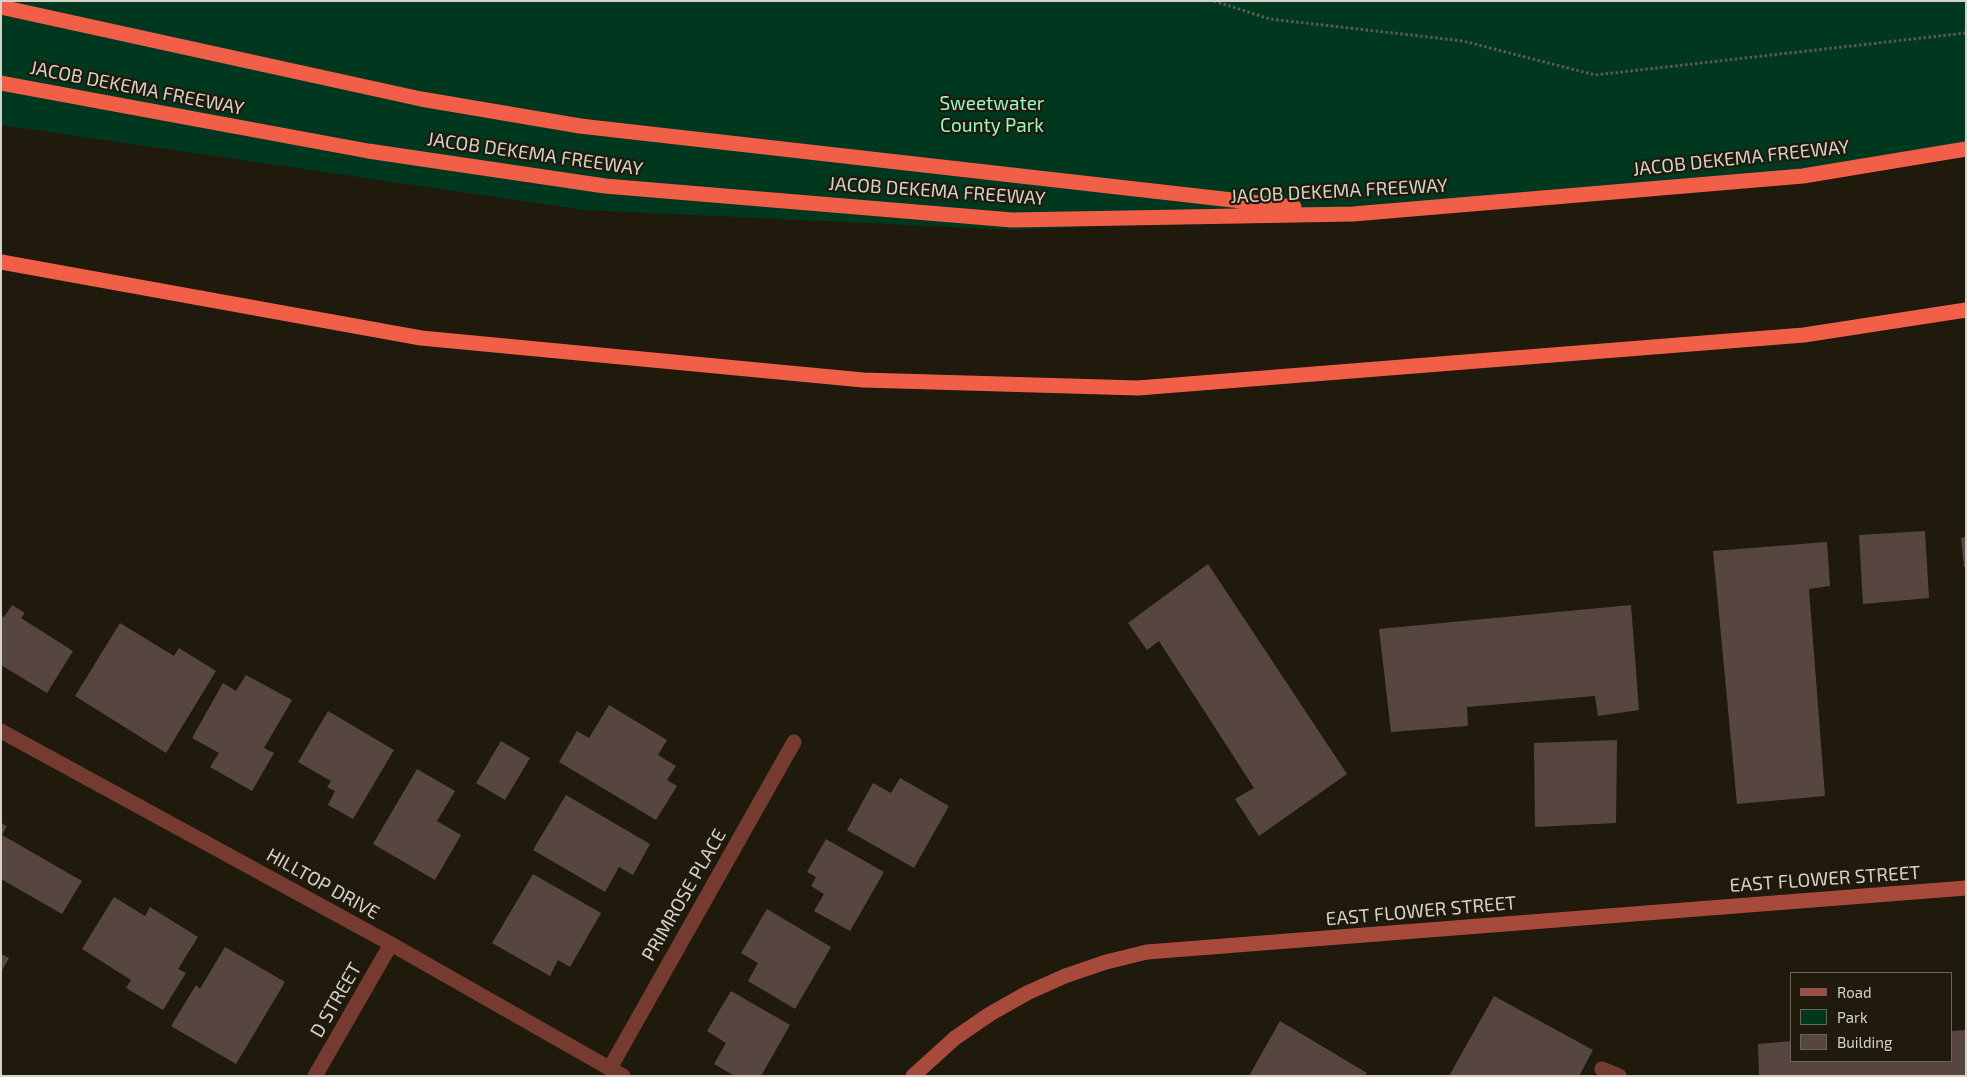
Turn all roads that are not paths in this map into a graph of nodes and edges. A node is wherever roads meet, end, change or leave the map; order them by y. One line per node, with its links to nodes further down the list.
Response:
1 (1, 8): 4 (highway)
2 (1, 83): 4 (highway, JACOB DEKEMA FREEWAY)
3 (1966, 149): 4 (highway, JACOB DEKEMA FREEWAY)
4 (1353, 214)
5 (1, 262): 6 (highway)
6 (1966, 310)
7 (1, 731): 10 (street, HILLTOP DRIVE)
8 (794, 742): 11 (street, PRIMROSE PLACE)
9 (1966, 888): 15 (street, EAST FLOWER STREET)
10 (391, 944): 11 (street, HILLTOP DRIVE); 13 (street, D STREET)
11 (610, 1068): 14 (street, HILLTOP DRIVE)
12 (1602, 1069): 16 (street)
13 (316, 1076)
14 (623, 1076)
15 (913, 1076)
16 (1619, 1076)

